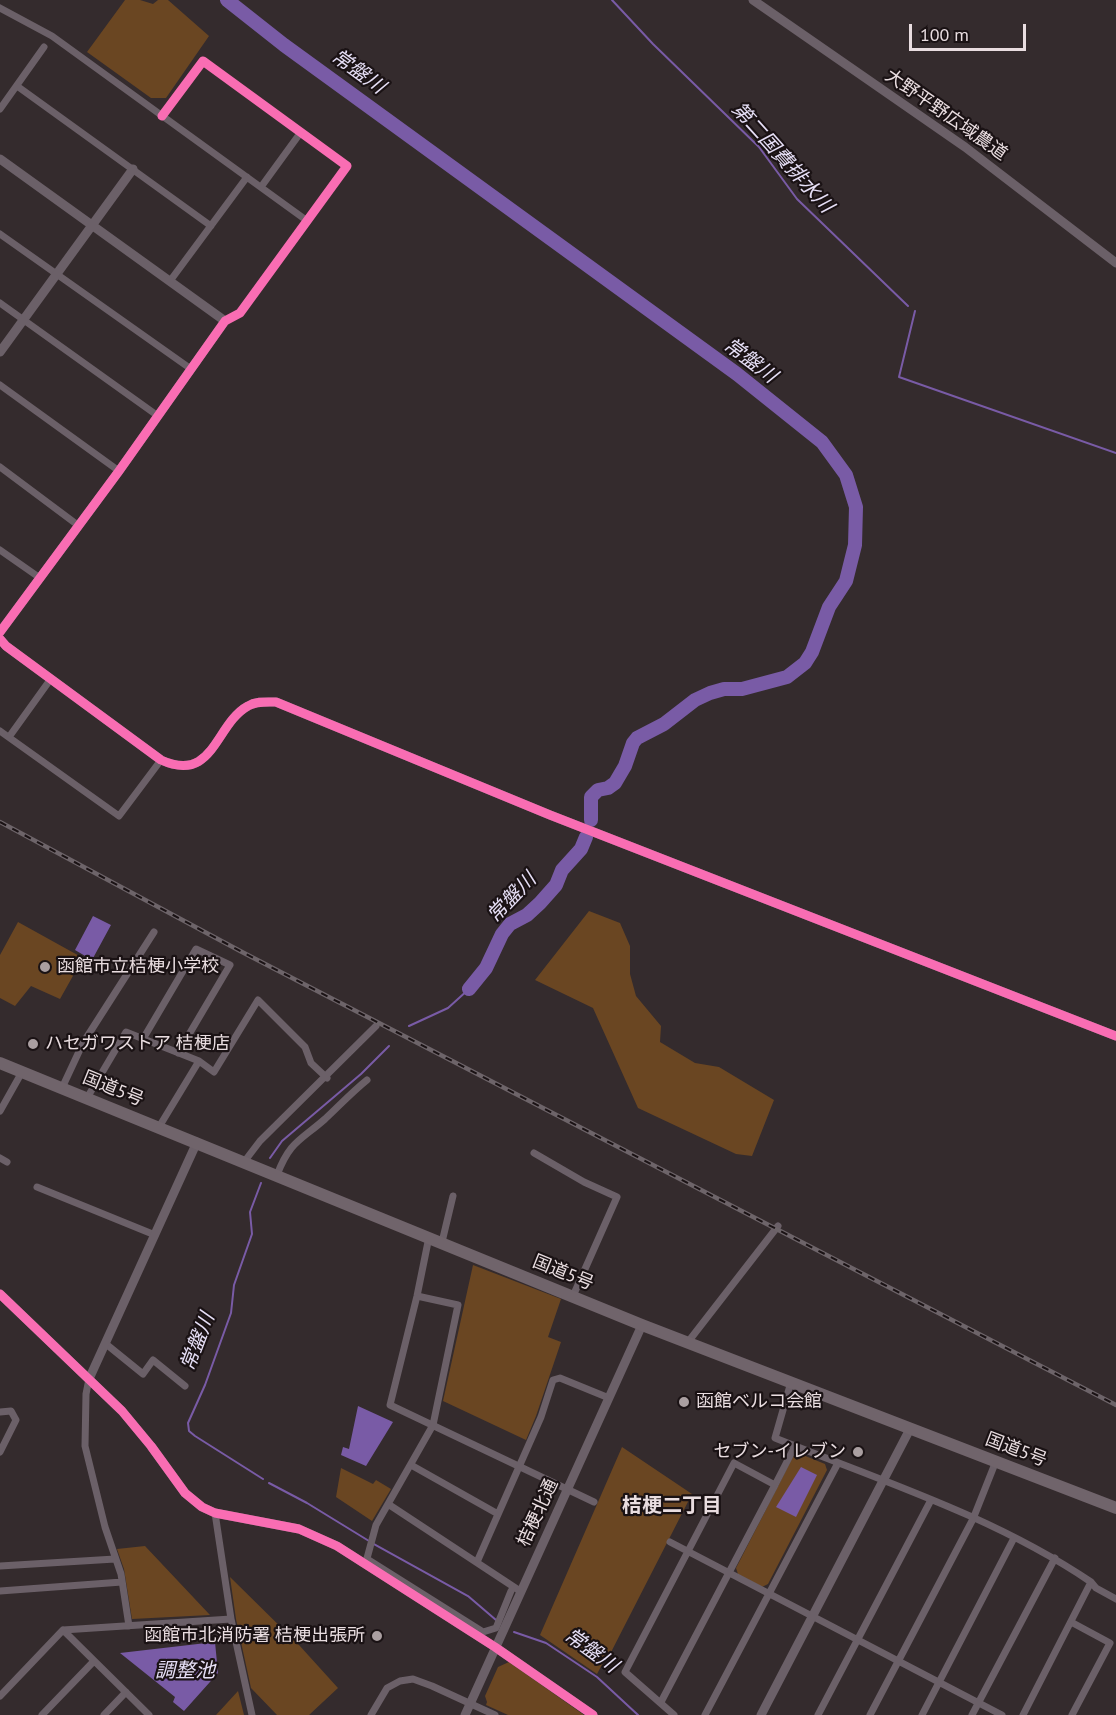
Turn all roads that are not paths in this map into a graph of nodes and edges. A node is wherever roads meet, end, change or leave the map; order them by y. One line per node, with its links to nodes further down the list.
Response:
1 (753, 0): 16 (street, 大野平野広域農道)
2 (0, 8): 6 (street)
3 (44, 47): 4 (street)
4 (16, 87): 5 (street); 9 (street)
5 (0, 109)
6 (162, 116): 7 (street); 10 (street)
7 (301, 132): 11 (street); 12 (street)
8 (0, 159): 13 (street)
9 (133, 169): 13 (street); 14 (street)
10 (247, 177): 11 (street); 14 (street)
11 (261, 188): 12 (street)
12 (306, 220): 21 (street)
13 (92, 225): 17 (street); 18 (street)
14 (211, 226): 18 (street)
15 (0, 234): 17 (street)
16 (1116, 263)
17 (56, 275): 20 (street); 23 (street)
18 (170, 281): 21 (street)
19 (0, 303): 20 (street)
20 (23, 320): 22 (street); 25 (street)
21 (225, 321): 23 (street)
22 (0, 352)
23 (191, 369): 25 (street)
24 (0, 385): 27 (street)
25 (158, 416): 27 (street)
26 (0, 467): 28 (street)
27 (119, 471): 28 (street)
28 (79, 526): 30 (street)
29 (0, 550): 30 (street)
30 (40, 578): 31 (street)
31 (0, 632)
32 (0, 639): 33 (street)
33 (50, 680): 35 (street); 36 (street)
34 (0, 731): 35 (street)
35 (9, 737): 36 (street)
36 (161, 760): 39 (street)
37 (154, 932): 47 (street)
38 (376, 1026): 45 (street)
39 (1116, 1036)
40 (142, 1039): 41 (street); 41 (street); 48 (street)
41 (178, 1053): 42 (street)
42 (199, 1061): 45 (street); 50 (street)
43 (0, 1063): 44 (highway, 国道5号)
44 (22, 1072): 47 (highway, 国道5号); 49 (street)
45 (327, 1078): 53 (street)
46 (367, 1080): 54 (street)
47 (62, 1088): 48 (highway, 国道5号)
48 (87, 1098): 50 (highway, 国道5号)
49 (0, 1111)
50 (159, 1127): 51 (highway, 国道5号)
51 (197, 1142): 53 (highway, 国道5号); 58 (street)
52 (534, 1153): 63 (street)
53 (244, 1162): 54 (highway, 国道5号)
54 (277, 1175): 59 (highway, 国道5号)
55 (37, 1187): 58 (street)
56 (453, 1196): 60 (street)
57 (778, 1226): 65 (street)
58 (155, 1235): 66 (street)
59 (429, 1237): 60 (highway, 国道5号); 62 (street)
60 (442, 1242): 63 (highway, 国道5号)
61 (0, 1294): 67 (street)
62 (417, 1296): 72 (street); 72 (street)
63 (573, 1296): 64 (highway, 国道5号)
64 (642, 1324): 65 (highway, 国道5号); 70 (street, 桔梗北通)
65 (688, 1342): 68 (highway, 国道5号)
66 (106, 1344): 67 (street); 69 (street)
67 (90, 1379): 87 (street); 94 (street)
68 (791, 1382): 73 (highway, 国道5号); 74 (street)
69 (186, 1386)
70 (609, 1398): 79 (street); 82 (street, 桔梗北通)
71 (0, 1412): 75 (street)
72 (433, 1425): 78 (street); 79 (street)
73 (910, 1429): 76 (highway, 国道5号); 80 (street)
74 (795, 1446): 77 (street); 81 (street)
75 (0, 1452)
76 (996, 1461): 86 (highway, 国道5号); 89 (street)
77 (838, 1463): 80 (street); 103 (street)
78 (411, 1465): 85 (street); 88 (street)
79 (520, 1467): 82 (street); 88 (street)
80 (884, 1480): 83 (street); 105 (street)
81 (775, 1485): 92 (street); 98 (street)
82 (567, 1489): 84 (street); 102 (street, 桔梗北通)
83 (931, 1500): 89 (street); 110 (street)
84 (594, 1502)
85 (388, 1504): 95 (street); 96 (street)
86 (1116, 1508)
87 (215, 1513): 95 (street); 106 (street)
88 (498, 1514): 96 (street)
89 (973, 1519): 90 (street); 114 (street)
90 (1014, 1538): 93 (street); 115 (street)
91 (670, 1542): 92 (street)
92 (688, 1552): 98 (street); 118 (street)
93 (1054, 1558): 100 (street); 119 (street)
94 (115, 1559): 97 (street); 99 (street)
95 (366, 1562): 102 (street); 112 (street)
96 (477, 1562): 102 (street)
97 (0, 1566)
98 (728, 1573): 103 (street); 118 (street)
99 (122, 1582): 101 (street); 108 (street)
100 (1091, 1582): 104 (street); 107 (street)
101 (0, 1591)
102 (516, 1591): 112 (street, 桔梗北通)
103 (769, 1594): 105 (street); 130 (street)
104 (1116, 1599)
105 (812, 1617): 110 (street); 131 (street)
106 (231, 1619): 108 (street); 124 (street)
107 (1071, 1623): 111 (street); 137 (street)
108 (129, 1626): 109 (street)
109 (63, 1630): 113 (street); 117 (street)
110 (858, 1640): 114 (street); 132 (street)
111 (1113, 1645): 138 (street)
112 (495, 1647): 120 (street, 桔梗北通); 128 (street)
113 (94, 1661): 116 (street); 121 (street)
114 (898, 1662): 115 (street); 133 (street)
115 (939, 1683): 119 (street); 134 (street)
116 (126, 1692): 122 (street); 123 (street)
117 (0, 1696)
118 (661, 1702): 129 (street)
119 (978, 1702): 135 (street); 136 (street)
120 (470, 1704): 125 (street); 126 (street, 桔梗北通); 127 (street)
121 (42, 1715)
122 (104, 1715)
123 (149, 1715)
124 (252, 1715)
125 (371, 1715)
126 (465, 1715)
127 (495, 1715)
128 (593, 1715)
129 (674, 1715)
130 (705, 1715)
131 (761, 1715)
132 (818, 1715)
133 (870, 1715)
134 (922, 1715)
135 (972, 1715)
136 (1002, 1715)
137 (1023, 1715)
138 (1072, 1715)

